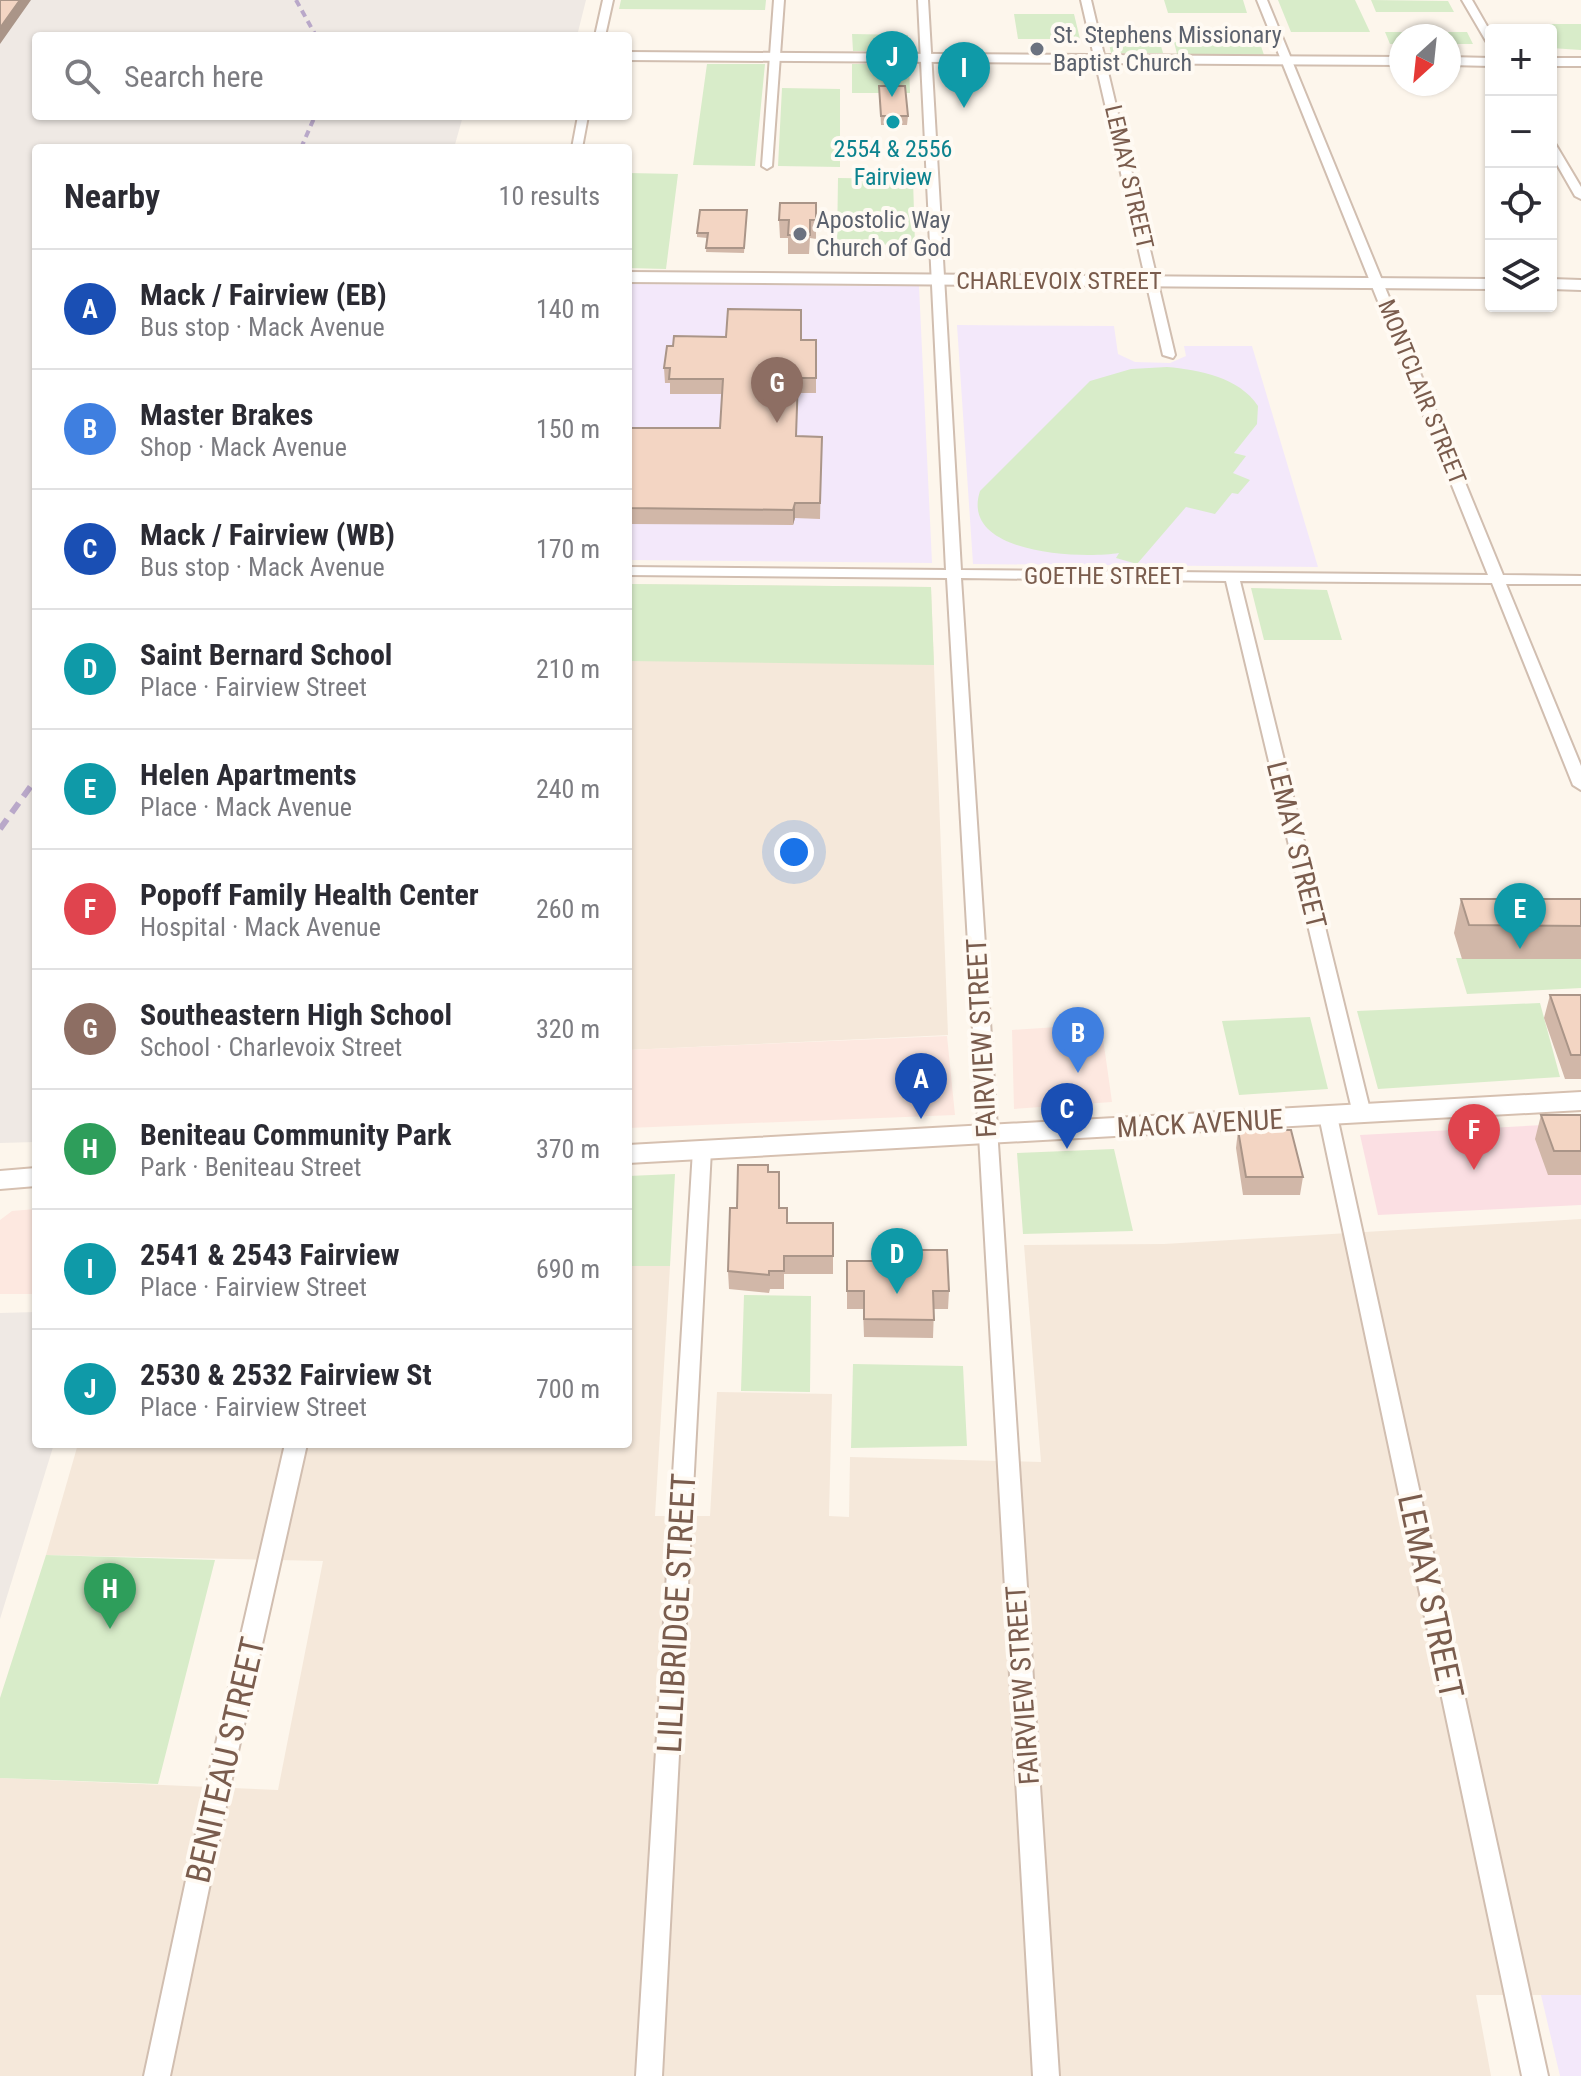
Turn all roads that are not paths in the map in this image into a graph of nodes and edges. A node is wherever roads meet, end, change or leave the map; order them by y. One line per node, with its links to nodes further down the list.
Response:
1 (608, 0): 8 (street)
2 (779, 0): 10 (street)
3 (923, 0): 11 (street, FAIRVIEW STREET)
4 (1086, 0): 12 (street, LEMAY STREET)
5 (1262, 0): 13 (street, MONTCLAIR STREET)
6 (1467, 0): 7 (street)
7 (1485, 31)
8 (601, 32)
9 (632, 56): 10 (street)
10 (776, 57): 11 (street); 22 (street)
11 (927, 58): 12 (street); 25 (street, FAIRVIEW STREET)
12 (1100, 59): 13 (street); 26 (street, LEMAY STREET)
13 (1287, 60): 14 (street); 27 (street, MONTCLAIR STREET)
14 (1389, 61)
15 (1461, 61): 16 (street)
16 (1485, 62)
17 (1557, 62): 18 (street)
18 (1581, 62)
19 (582, 120): 20 (street)
20 (578, 144)
21 (1557, 155): 23 (street)
22 (767, 166)
23 (1581, 196)
24 (632, 277): 25 (street, CHARLEVOIX STREET)
25 (938, 280): 26 (street, CHARLEVOIX STREET); 33 (street, FAIRVIEW STREET)
26 (1154, 281): 27 (street, CHARLEVOIX STREET); 31 (street, LEMAY STREET)
27 (1377, 283): 28 (street, CHARLEVOIX STREET); 35 (street, MONTCLAIR STREET)
28 (1485, 284)
29 (1557, 284): 30 (street)
30 (1581, 285)
31 (1169, 355)
32 (632, 571): 33 (street, GOETHE STREET)
33 (955, 575): 34 (street, GOETHE STREET); 41 (street, FAIRVIEW STREET)
34 (1232, 577): 35 (street, GOETHE STREET); 39 (street, LEMAY STREET)
35 (1498, 580): 36 (street, GOETHE STREET); 37 (street, MONTCLAIR STREET)
36 (1581, 580)
37 (1581, 785)
38 (1581, 1101): 39 (main road, MACK AVENUE)
39 (1362, 1114): 40 (main road, MACK AVENUE)
40 (1328, 1116): 41 (main road, MACK AVENUE); 50 (street, LEMAY STREET)
41 (987, 1135): 42 (main road, MACK AVENUE); 49 (street, FAIRVIEW STREET)
42 (702, 1150): 43 (main road, MACK AVENUE); 48 (street, LILLIBRIDGE STREET)
43 (632, 1154)
44 (32, 1177): 45 (main road)
45 (0, 1180)
46 (295, 1448): 47 (street, BENITEAU STREET)
47 (157, 2076)
48 (649, 2076)
49 (1046, 2076)
50 (1535, 2076)

